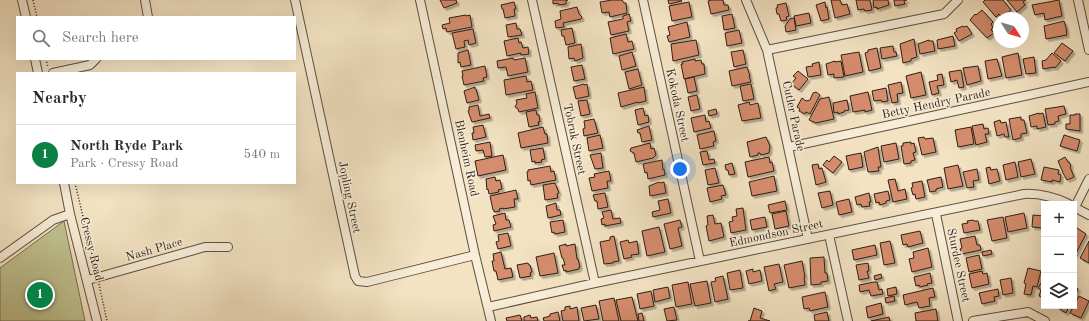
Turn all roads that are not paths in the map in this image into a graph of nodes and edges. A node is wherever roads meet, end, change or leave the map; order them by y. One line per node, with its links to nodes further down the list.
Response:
1 (22, 0): 10 (street)
2 (145, 0): 11 (street)
3 (295, 0): 31 (street, Jopling Street)
4 (420, 0): 31 (street, Blenheim Road)
5 (532, 0): 35 (street, Tobruk Street)
6 (643, 0): 33 (street, Kokoda Street)
7 (746, 0): 12 (street, Cutler Parade)
8 (958, 0): 12 (street)
9 (1078, 0): 13 (street)
10 (26, 16)
11 (148, 16)
12 (767, 50): 19 (street, Cutler Parade)
13 (1089, 50)
14 (35, 60): 16 (street)
15 (95, 60): 17 (street)
16 (38, 72)
17 (58, 72)
18 (1089, 82): 19 (street, Betty Hendry Parade)
19 (788, 147): 29 (street, Cutler Parade)
20 (1089, 179): 23 (street)
21 (64, 184): 25 (street, Cressy Road)
22 (1062, 201): 26 (street, Edmondson Street)
23 (1076, 201)
24 (1077, 208): 27 (street, Edmondson Street)
25 (70, 214): 32 (street); 34 (street, Cressy Road)
26 (936, 214): 28 (street, Edmondson Street); 40 (street, Sturdee Street)
27 (1089, 215)
28 (829, 235): 29 (street, Edmondson Street); 39 (street)
29 (808, 239): 33 (street, Edmondson Street)
30 (228, 248): 34 (street, Nash Place)
31 (475, 254): 36 (street, Blenheim Road)
32 (0, 258)
33 (700, 261): 35 (street, Edmondson Street)
34 (88, 280): 37 (street, Cressy Road)
35 (595, 283): 36 (street, Edmondson Street)
36 (488, 307): 38 (street, Blenheim Road)
37 (97, 321)
38 (491, 321)
39 (848, 321)
40 (958, 321)
41 (973, 321): 42 (street)
42 (1044, 321)

